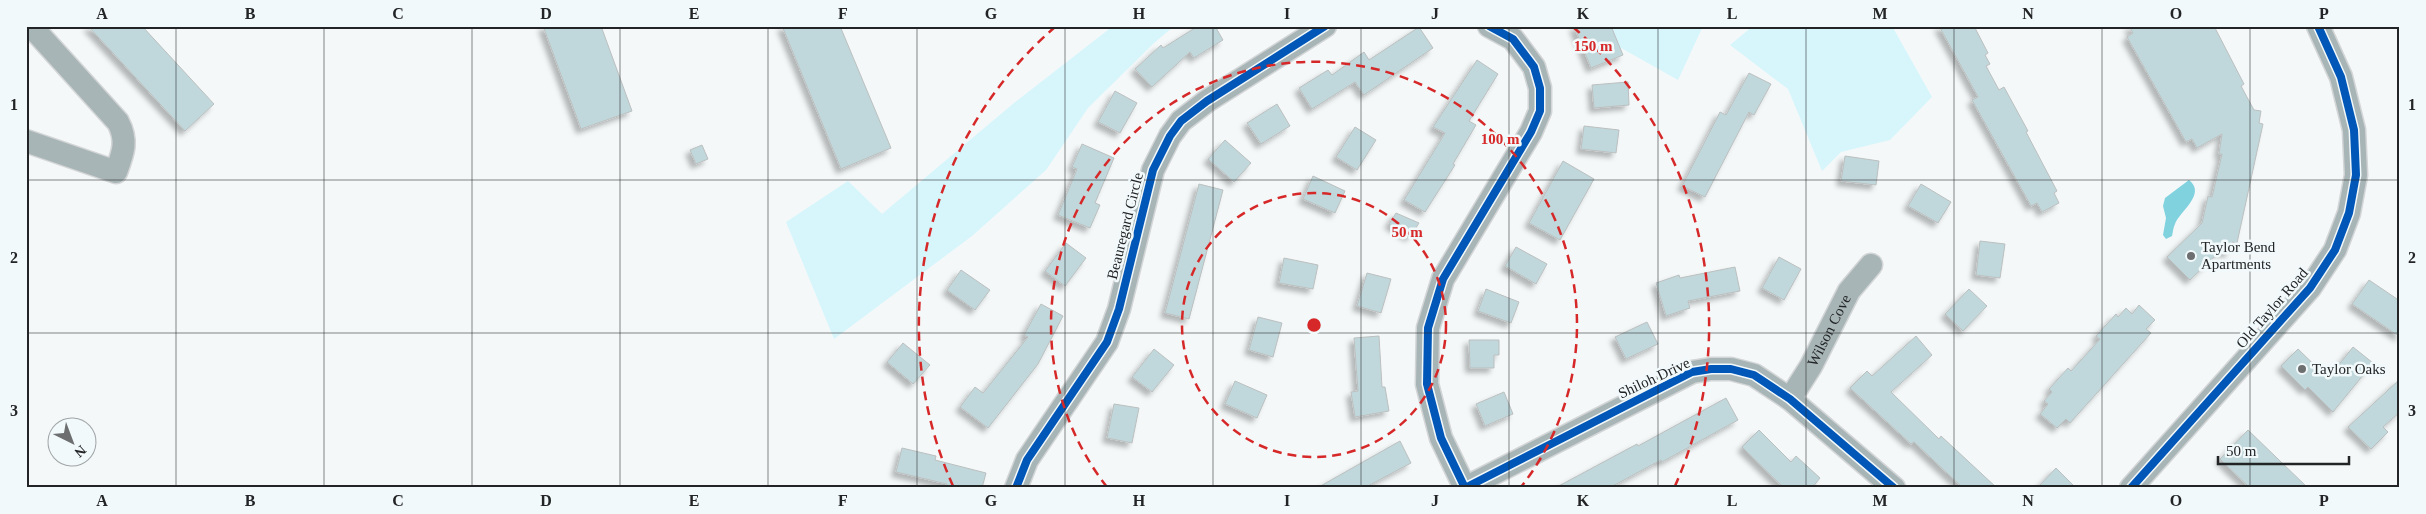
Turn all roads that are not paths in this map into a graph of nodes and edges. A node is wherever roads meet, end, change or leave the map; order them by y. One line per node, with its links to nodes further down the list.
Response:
1 (31, 26): 5 (street)
2 (1325, 26): 8 (street, Beauregard Circle)
3 (1489, 26): 9 (street)
4 (2318, 26): 11 (street, Old Taylor Road)
5 (26, 141)
6 (1871, 265): 7 (street, Wilson Cove)
7 (1790, 399): 9 (street, Shiloh Drive); 10 (street, Shiloh Drive)
8 (1016, 488)
9 (1465, 488)
10 (1894, 488)
11 (2131, 488)

